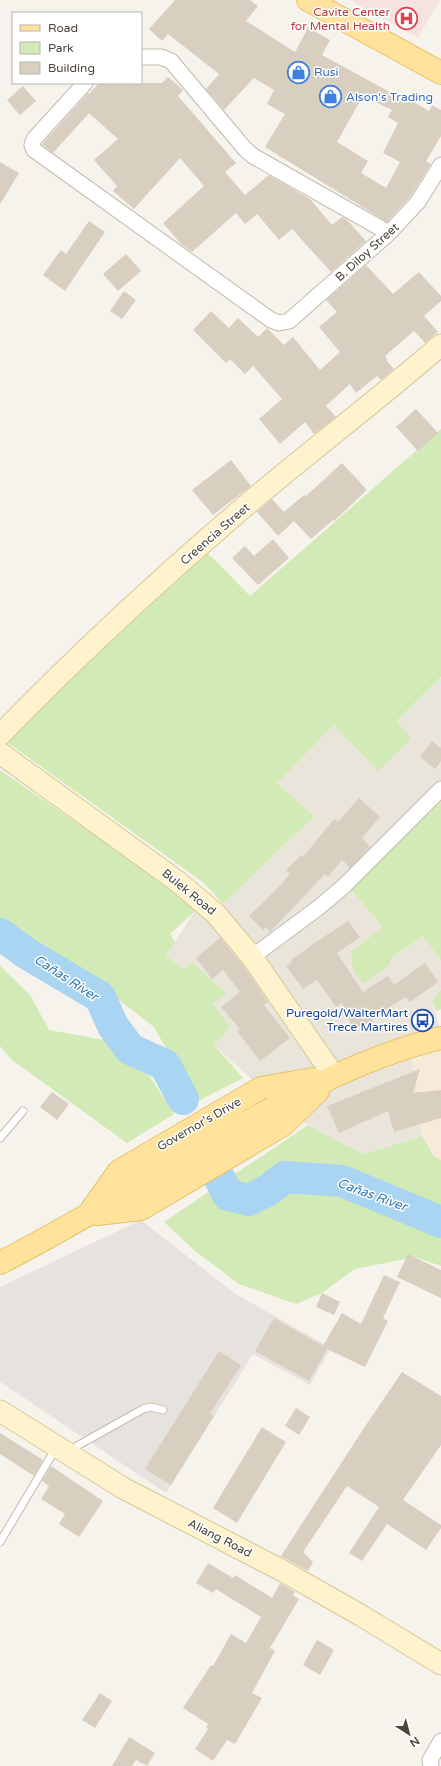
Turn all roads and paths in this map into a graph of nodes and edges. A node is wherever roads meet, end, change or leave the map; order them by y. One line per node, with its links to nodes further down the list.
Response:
1 (308, 0): 3 (main road)
2 (142, 57): 6 (street)
3 (441, 72)
4 (84, 84): 6 (street, B. Diloy Street)
5 (441, 165): 6 (street, B. Diloy Street)
6 (389, 233)
7 (441, 344): 8 (street, Creencia Street)
8 (0, 735)
9 (0, 753): 11 (street, Bulek Road)
10 (441, 789): 11 (street)
11 (252, 957): 13 (street, Bulek Road)
12 (441, 1038): 13 (main road, Governor's Drive)
13 (334, 1076): 16 (main road, Governor's Drive); 16 (main road, Governor's Drive)
14 (23, 1111): 15 (lane)
15 (0, 1138)
16 (88, 1215): 17 (main road, Governor's Drive)
17 (0, 1263)
18 (162, 1410): 20 (lane)
19 (0, 1411): 20 (street, Aliang Road)
20 (61, 1450): 21 (lane); 22 (street, Aliang Road)
21 (0, 1542)
22 (441, 1664)
23 (441, 1741): 24 (street)
24 (431, 1766)

